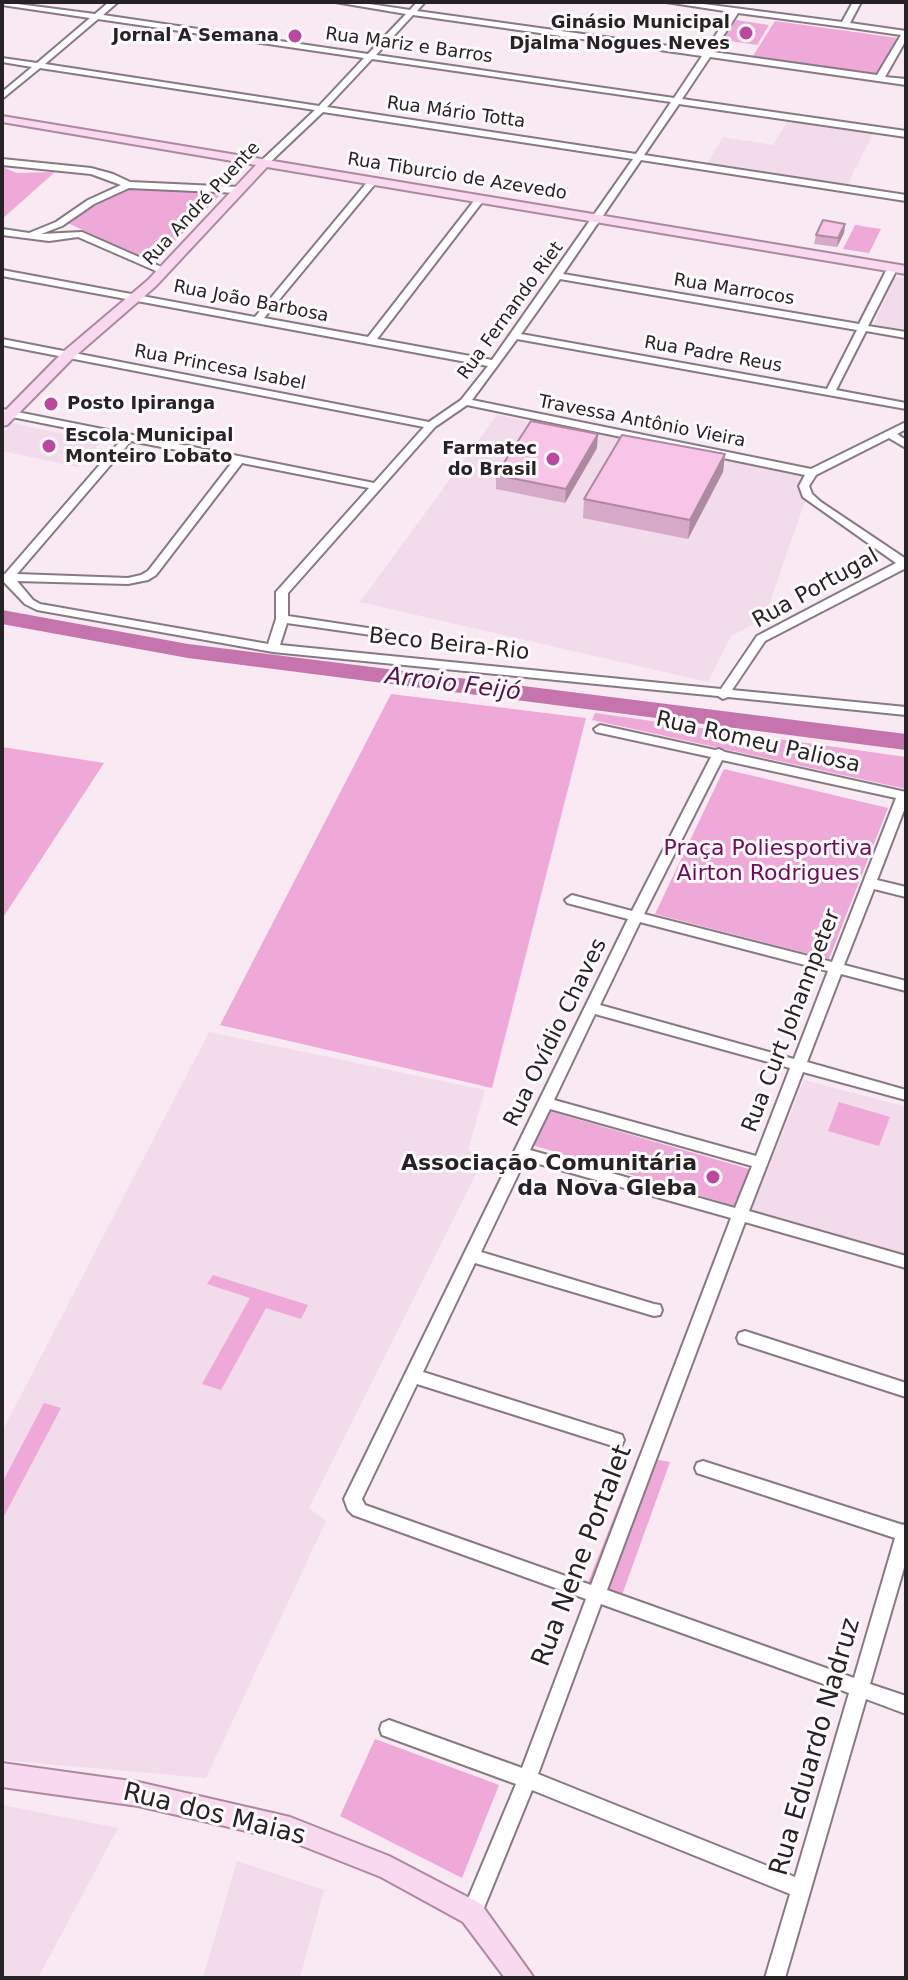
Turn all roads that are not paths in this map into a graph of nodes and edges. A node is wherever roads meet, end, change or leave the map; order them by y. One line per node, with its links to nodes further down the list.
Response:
1 (114, 2): 9 (street)
2 (339, 2): 8 (street)
3 (421, 2): 8 (street, Rua André Puente)
4 (670, 2): 7 (street)
5 (857, 2): 10 (street)
6 (2, 3): 9 (street, Rua Mariz e Barros)
7 (736, 11): 10 (street); 12 (street, Rua Fernando Riet)
8 (411, 12): 12 (street); 13 (street, Rua André Puente)
9 (98, 16): 13 (street, Rua Mariz e Barros); 15 (street)
10 (845, 25): 11 (street)
11 (906, 33): 16 (street)
12 (706, 54): 16 (street); 19 (street, Rua Fernando Riet)
13 (370, 56): 19 (street, Rua Mariz e Barros); 20 (street, Rua André Puente)
14 (2, 60): 15 (street, Rua Mário Totta)
15 (40, 66): 18 (street); 20 (street, Rua Mário Totta)
16 (880, 78): 17 (street)
17 (906, 82)
18 (2, 96)
19 (675, 100): 22 (street, Rua Mariz e Barros); 23 (street, Rua Fernando Riet)
20 (321, 109): 23 (street, Rua Mário Totta); 25 (street, Rua André Puente)
21 (2, 119): 25 (main road, Rua Tiburcio de Azevedo)
22 (906, 134)
23 (637, 156): 29 (street, Rua Mário Totta); 31 (street, Rua Fernando Riet)
24 (2, 162): 27 (street)
25 (264, 163): 26 (main road, Rua Tiburcio de Azevedo); 28 (main road, Rua André Puente)
26 (372, 182): 30 (main road, Rua Tiburcio de Azevedo); 41 (street)
27 (128, 185): 28 (street); 32 (street)
28 (239, 190): 37 (main road, Rua André Puente)
29 (906, 198)
30 (480, 199): 31 (main road, Rua Tiburcio de Azevedo); 45 (street)
31 (598, 218): 36 (main road, Rua Tiburcio de Azevedo); 39 (street, Rua Fernando Riet)
32 (59, 224): 34 (street); 35 (street)
33 (2, 232): 35 (street)
34 (79, 234): 35 (street); 37 (street)
35 (26, 237)
36 (899, 268): 42 (street)
37 (163, 271): 40 (main road, Rua André Puente)
38 (2, 273): 40 (street, Rua João Barbosa)
39 (557, 276): 42 (street, Rua Marrocos); 44 (street, Rua Fernando Riet)
40 (136, 297): 41 (street, Rua João Barbosa); 47 (main road, Rua André Puente)
41 (257, 320): 45 (street, Rua João Barbosa)
42 (863, 327): 43 (street, Rua Marrocos); 49 (street)
43 (906, 335)
44 (515, 336): 48 (street, Rua Fernando Riet); 49 (street, Rua Padre Reus)
45 (370, 341): 48 (street, Rua João Barbosa)
46 (2, 342): 47 (street, Rua Princesa Isabel)
47 (68, 355): 52 (main road, Rua André Puente); 53 (street, Rua Princesa Isabel)
48 (495, 364): 50 (street, Rua Fernando Riet)
49 (830, 392): 51 (street, Rua Padre Reus)
50 (465, 402): 53 (street, Rua Fernando Riet); 59 (street, Travessa Antônio Vieira)
51 (906, 406)
52 (5, 416): 56 (street)
53 (431, 425): 60 (street, Rua Fernando Riet)
54 (906, 425): 55 (street)
55 (889, 433): 57 (street); 59 (street)
56 (128, 438): 58 (street); 62 (street)
57 (906, 445)
58 (238, 461): 60 (street); 62 (street)
59 (812, 473): 61 (street)
60 (375, 486): 63 (street, Rua Fernando Riet)
61 (905, 564): 66 (street, Rua Portugal)
62 (5, 577): 65 (street, Beco Beira-Rio)
63 (282, 619): 64 (street); 65 (street, Rua Fernando Riet)
64 (388, 635)
65 (273, 648): 66 (street, Beco Beira-Rio)
66 (723, 695): 67 (street, Beco Beira-Rio)
67 (906, 711)
68 (600, 729): 69 (street, Rua Romeu Paliosa)
69 (719, 753): 70 (street, Rua Romeu Paliosa); 74 (street, Rua Ovídio Chaves)
70 (905, 796): 71 (street, Rua Curt Johannpeter)
71 (869, 883): 72 (street); 75 (street, Rua Curt Johannpeter)
72 (906, 892)
73 (572, 900): 74 (street)
74 (636, 916): 75 (street); 77 (street, Rua Ovídio Chaves)
75 (837, 969): 76 (street); 78 (street, Rua Curt Johannpeter)
76 (906, 986)
77 (591, 1008): 78 (street); 80 (street, Rua Ovídio Chaves)
78 (799, 1066): 79 (street); 82 (street, Rua Curt Johannpeter)
79 (906, 1095)
80 (547, 1103): 81 (street, Rua Ovídio Chaves); 82 (street)
81 (522, 1153): 83 (street); 84 (street, Rua Ovídio Chaves)
82 (760, 1163): 83 (street, Rua Curt Johannpeter)
83 (739, 1216): 85 (street); 93 (street, Rua Nene Portalet)
84 (473, 1256): 86 (street); 88 (street, Rua Ovídio Chaves)
85 (906, 1262)
86 (654, 1310)
87 (745, 1338): 89 (street)
88 (413, 1376): 90 (street); 93 (street, Rua Ovídio Chaves)
89 (906, 1390)
90 (616, 1440)
91 (703, 1468): 92 (street)
92 (906, 1532): 94 (street, Rua Eduardo Nadruz)
93 (595, 1595): 94 (street); 98 (street, Rua Nene Portalet)
94 (860, 1689): 95 (street); 99 (street, Rua Eduardo Nadruz)
95 (906, 1705)
96 (389, 1729): 98 (street)
97 (2, 1775): 100 (main road, Rua dos Maias)
98 (527, 1779): 99 (street); 100 (street, Rua Nene Portalet)
99 (802, 1889): 102 (street, Rua Eduardo Nadruz)
100 (472, 1913): 101 (main road, Rua dos Maias)
101 (521, 1978)
102 (775, 1978)

